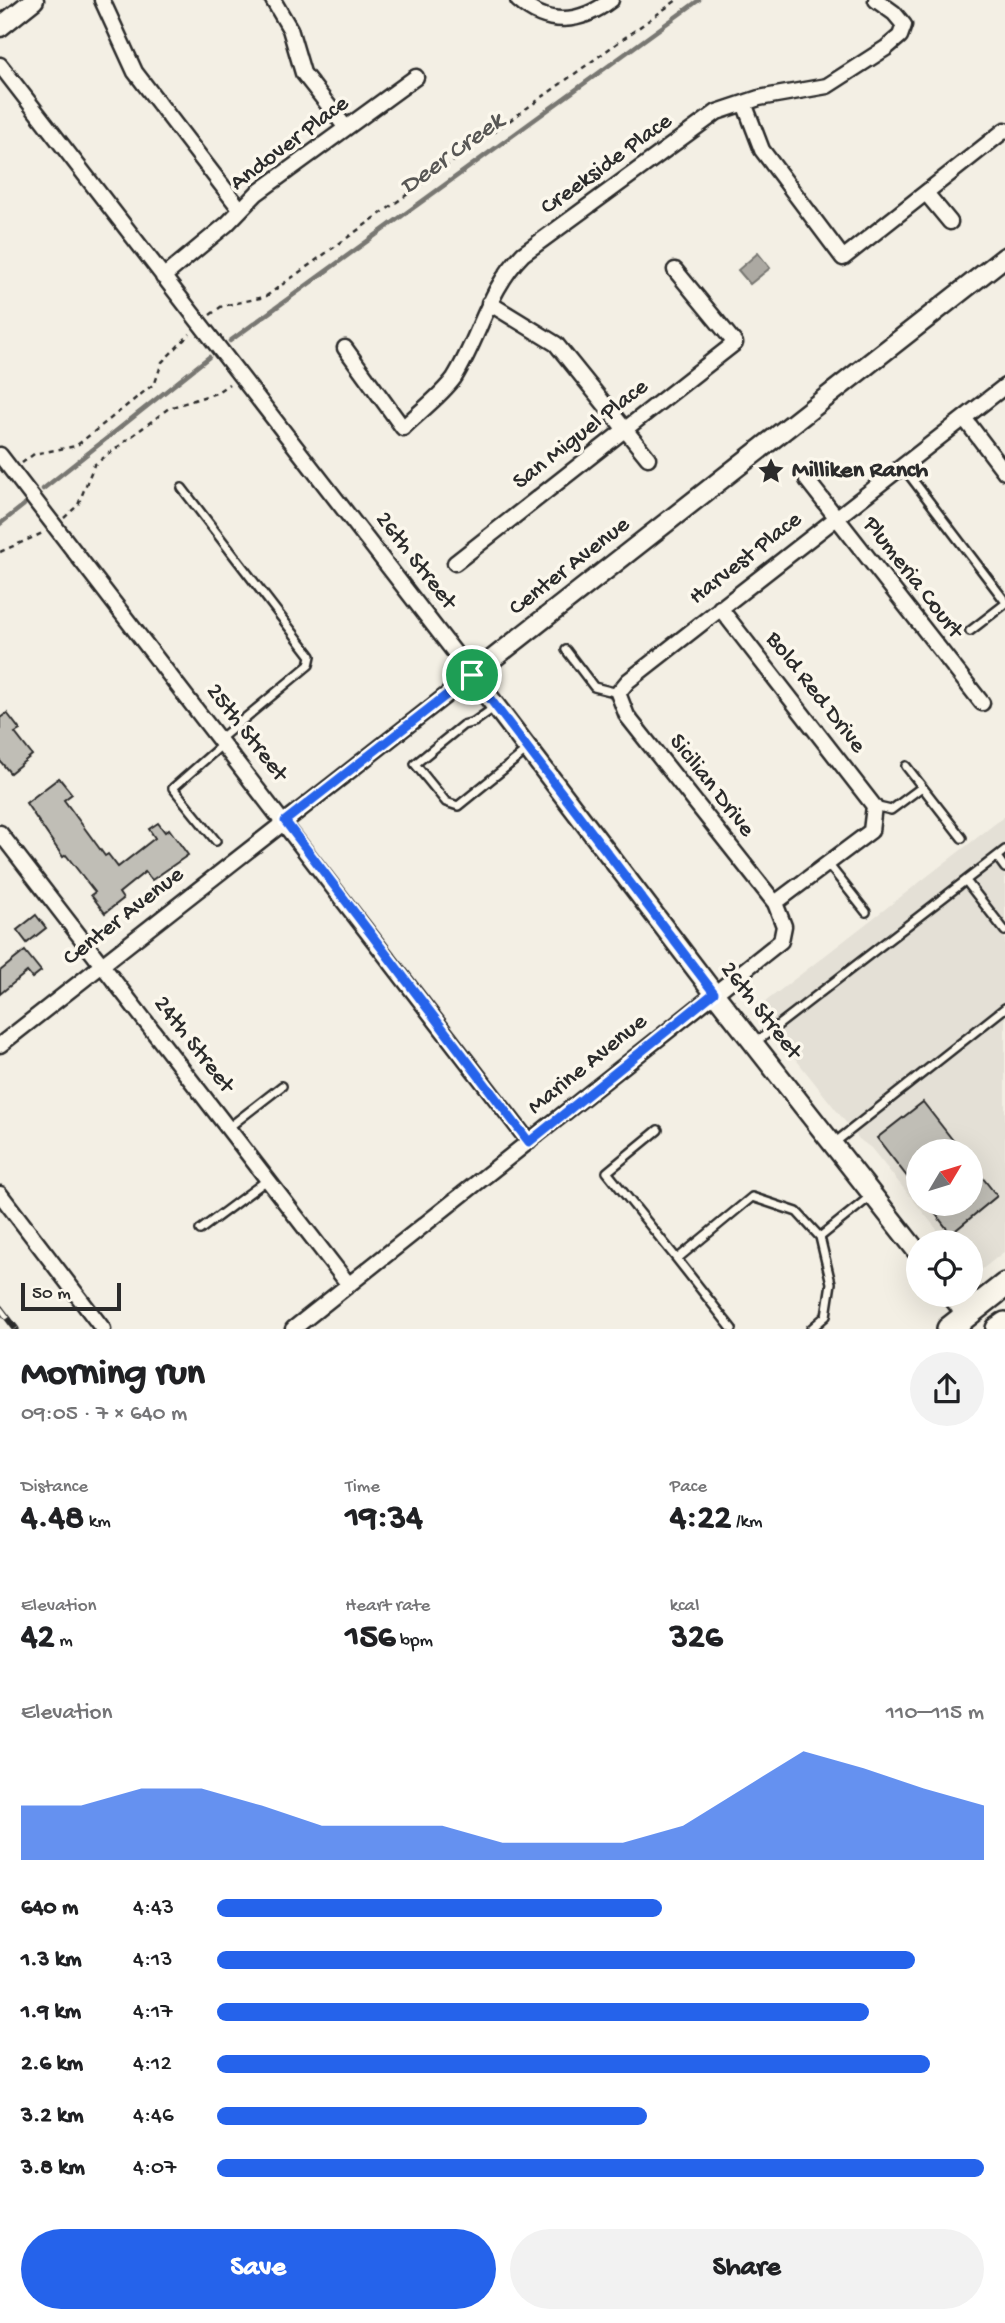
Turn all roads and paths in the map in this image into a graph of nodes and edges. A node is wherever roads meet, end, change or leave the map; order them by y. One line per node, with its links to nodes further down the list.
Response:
1 (34, 0): 8 (street)
2 (102, 0): 15 (street)
3 (273, 0): 12 (street)
4 (518, 0): 5 (street)
5 (611, 0)
6 (677, 0): 21 (path)
7 (876, 0): 11 (street, Creekside Place)
8 (0, 27)
9 (0, 65): 19 (street, 26th Street)
10 (416, 77): 12 (street, Andover Place)
11 (744, 103): 14 (street); 20 (street, Creekside Place)
12 (346, 128): 15 (street, Andover Place)
13 (1005, 130): 14 (street)
14 (926, 192): 16 (street)
15 (240, 209): 19 (street, Andover Place)
16 (950, 222)
17 (1005, 257): 43 (street, Center Avenue)
18 (676, 270): 27 (street, San Miguel Place)
19 (163, 278): 24 (street, 26th Street)
20 (489, 303): 23 (street, Creekside Place); 27 (street)
21 (213, 313)
22 (184, 340): 29 (path)
23 (345, 348)
24 (240, 377): 36 (path); 43 (street, 26th Street)
25 (1005, 386): 26 (street, Harvest Place)
26 (964, 418): 31 (street, Harvest Place); 32 (street)
27 (625, 429): 30 (street); 38 (street, San Miguel Place)
28 (0, 455): 36 (street, 25th Street)
29 (30, 457)
30 (648, 458)
31 (903, 467): 35 (street, Harvest Place); 39 (lane)
32 (1005, 472)
33 (807, 480): 35 (street, Plumeria Court)
34 (182, 488): 47 (lane)
35 (836, 518): 40 (street, Harvest Place); 45 (street, Plumeria Court)
36 (55, 526): 37 (path); 47 (street, 25th Street)
37 (0, 552)
38 (455, 563)
39 (1005, 602): 41 (lane)
40 (720, 608): 44 (street, Harvest Place); 51 (street, Bold Red Drive)
41 (970, 631)
42 (566, 650): 44 (lane)
43 (472, 675): 46 (street, 26th Street); 52 (street, Center Avenue)
44 (618, 693): 61 (street, Sicilian Drive)
45 (982, 703)
46 (496, 706): 48 (street, 26th Street); 48 (lane)
47 (223, 740): 52 (street, 25th Street); 55 (lane)
48 (528, 749): 65 (street, 26th Street)
49 (906, 766): 50 (lane)
50 (922, 787): 51 (lane); 54 (lane)
51 (874, 806): 58 (street)
52 (285, 821): 64 (street, Center Avenue); 72 (street, 25th Street)
53 (0, 833): 64 (street, 24th Street)
54 (962, 838)
55 (215, 841)
56 (1005, 850): 57 (lane)
57 (997, 857): 59 (lane); 60 (lane)
58 (828, 864): 61 (street); 62 (lane)
59 (1005, 868)
60 (966, 881): 63 (lane); 67 (lane)
61 (775, 903): 65 (street, Marine Avenue)
62 (866, 912)
63 (1005, 930)
64 (102, 965): 68 (street, Center Avenue); 70 (street, 24th Street)
65 (714, 993): 67 (street, 26th Street); 72 (street, Marine Avenue)
66 (1005, 1008): 73 (lane)
67 (754, 1044): 73 (street, 26th Street)
68 (0, 1045)
69 (282, 1086): 70 (lane)
70 (228, 1128): 74 (street, 24th Street)
71 (658, 1130): 80 (lane)
72 (529, 1142): 81 (street, Marine Avenue)
73 (833, 1144): 76 (street, 26th Street)
74 (268, 1179): 77 (lane); 81 (street, 24th Street)
75 (0, 1194): 85 (street)
76 (872, 1195): 78 (lane); 79 (street, 26th Street)
77 (201, 1230)
78 (820, 1237): 80 (lane); 88 (lane)
79 (906, 1238)
80 (677, 1259): 87 (lane)
81 (349, 1285): 86 (street, Marine Avenue)
82 (1005, 1285): 83 (main road)
83 (958, 1322)
84 (1005, 1324): 89 (main road)
85 (103, 1329)
86 (293, 1329)
87 (732, 1329)
88 (811, 1329)
89 (998, 1329)

